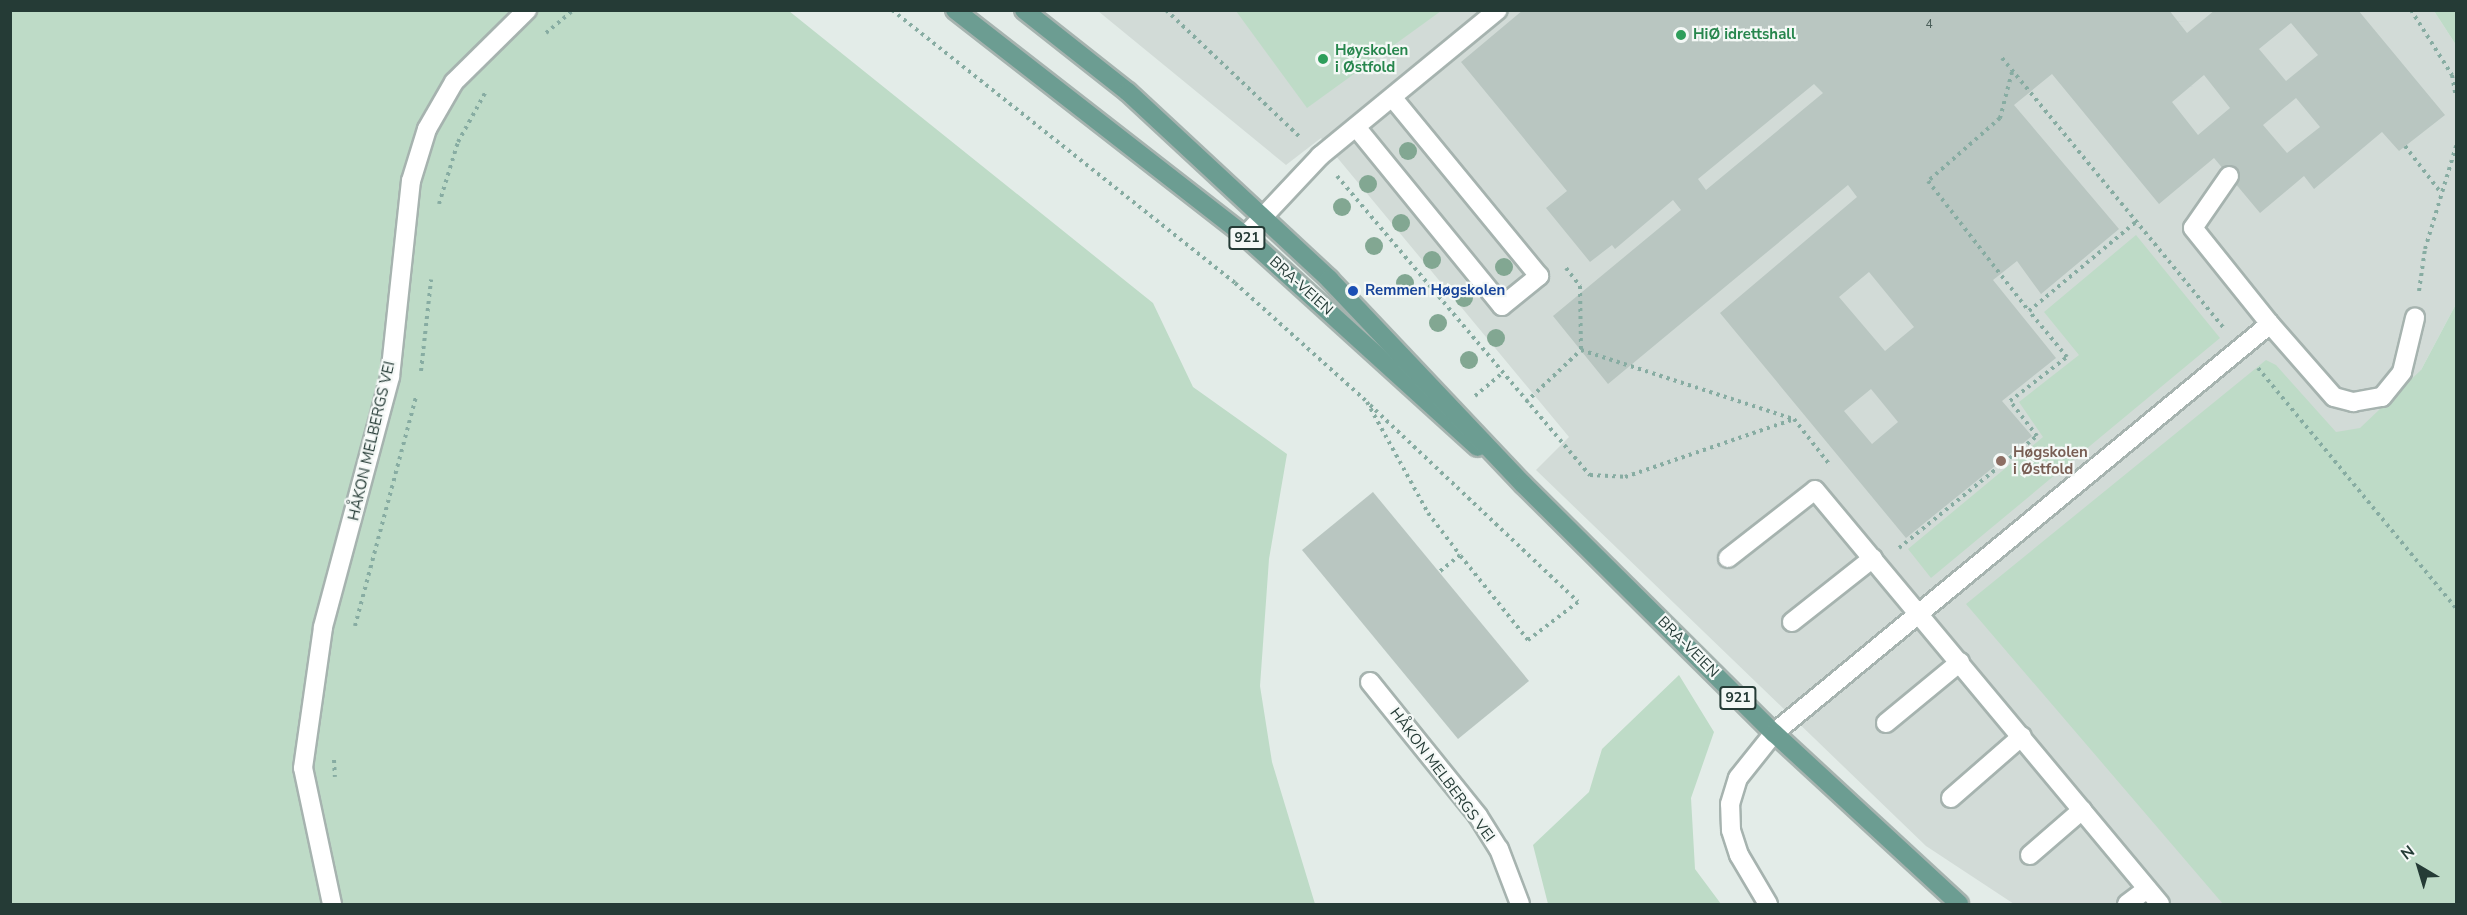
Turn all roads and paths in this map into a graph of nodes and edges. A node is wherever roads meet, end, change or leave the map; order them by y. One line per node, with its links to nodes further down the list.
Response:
1 (527, 10): 64 (street, HÅKON MELBERGS VEI)
2 (573, 10): 9 (path)
3 (892, 10): 35 (path)
4 (955, 10): 25 (main road, BRA-VEIEN / 921)
5 (1024, 10): 23 (main road, BRA-VEIEN / 921)
6 (1166, 10): 19 (path)
7 (1498, 10): 15 (street)
8 (2411, 10): 12 (path)
9 (543, 36)
10 (2002, 58): 11 (path)
11 (2012, 71): 24 (path); 28 (path)
12 (2454, 76): 14 (path)
13 (494, 83): 22 (path)
14 (2457, 97)
15 (1393, 98): 16 (street); 16 (street)
16 (1356, 127): 19 (street)
17 (2405, 146): 21 (path)
18 (2457, 146): 21 (path)
19 (1320, 156): 23 (street); 36 (path)
20 (2229, 176): 30 (street)
21 (2442, 194): 29 (path)
22 (437, 214)
23 (1263, 216): 25 (street); 41 (main road, BRA-VEIEN / 921)
24 (2136, 222): 28 (path); 31 (path)
25 (1245, 236): 41 (main road, BRA-VEIEN / 921)
26 (1557, 258): 32 (path)
27 (431, 270): 33 (path)
28 (2029, 311): 37 (path)
29 (2415, 318): 30 (street)
30 (2270, 324): 31 (street)
31 (2241, 348): 49 (path); 50 (street)
32 (1581, 350): 36 (path); 39 (path)
33 (420, 377)
34 (418, 388): 52 (path)
35 (1367, 402): 44 (path); 44 (path)
36 (1526, 402): 39 (path)
37 (2013, 405): 38 (path); 43 (path)
38 (2008, 409)
39 (1794, 419): 40 (path)
40 (1838, 476)
41 (1523, 484): 56 (main road, BRA-VEIEN / 921)
42 (1888, 541): 43 (path)
43 (1896, 551): 47 (path)
44 (1460, 555): 48 (path)
45 (1728, 558): 46 (street)
46 (1873, 558): 50 (street); 51 (street)
47 (1902, 559)
48 (1439, 572)
49 (2457, 608)
50 (1918, 612): 53 (street); 56 (street)
51 (1792, 622)
52 (352, 636)
53 (1960, 662): 55 (street); 57 (street)
54 (1370, 682): 65 (street, HÅKON MELBERGS VEI)
55 (1886, 723)
56 (1774, 733): 66 (street); 67 (main road, BRA-VEIEN / 921)
57 (2022, 736): 60 (street); 61 (street)
58 (334, 757): 59 (path)
59 (336, 789)
60 (1951, 798)
61 (2082, 810): 62 (street); 63 (street)
62 (2030, 855)
63 (2147, 889): 68 (street); 69 (street)
64 (332, 904)
65 (1520, 904)
66 (1768, 904)
67 (1959, 904)
68 (2127, 904)
69 (2160, 904)

